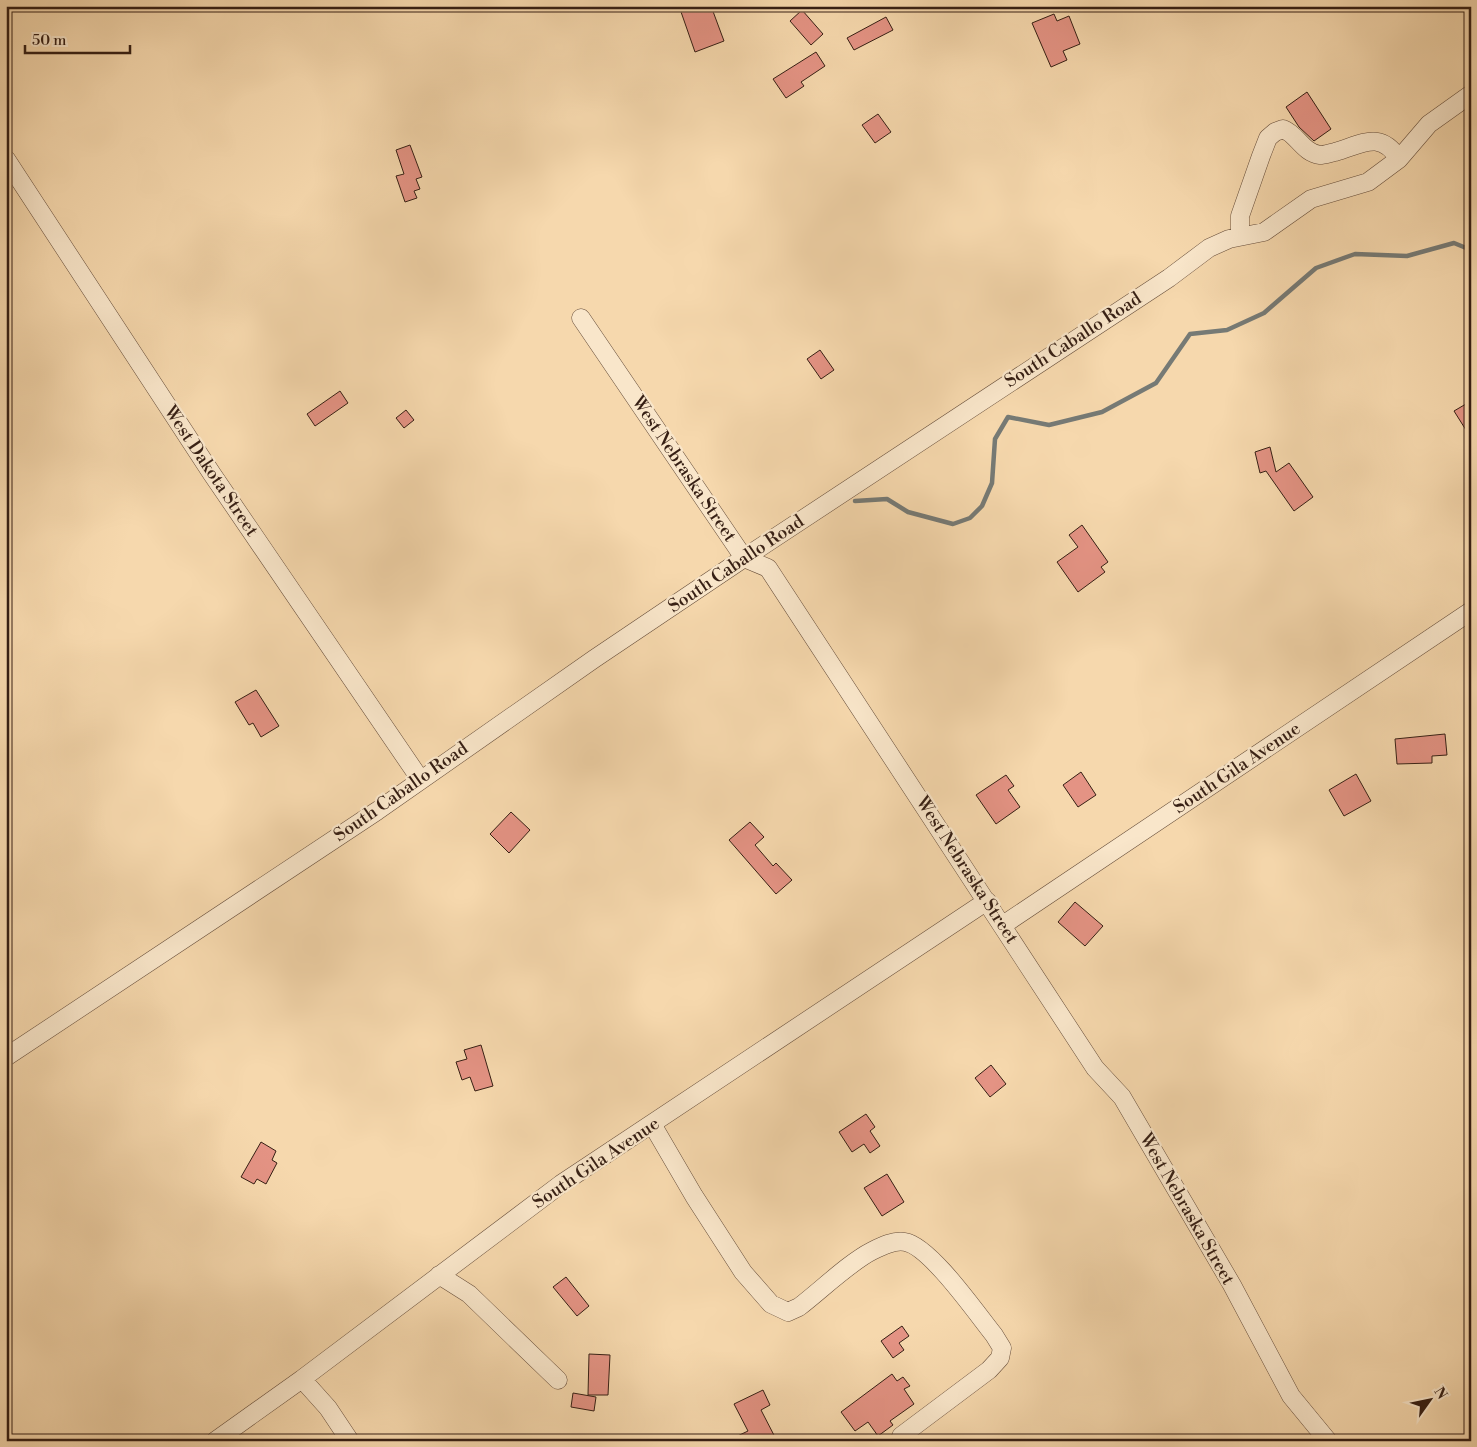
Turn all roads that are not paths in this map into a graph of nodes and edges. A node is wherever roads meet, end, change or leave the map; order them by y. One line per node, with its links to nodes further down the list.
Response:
1 (1471, 94): 3 (street, South Caballo Road)
2 (6, 159): 8 (street, West Dakota Street)
3 (1399, 159): 4 (street, South Caballo Road); 4 (street)
4 (1240, 236): 6 (street, South Caballo Road)
5 (581, 318): 6 (street, West Nebraska Street)
6 (744, 558): 8 (street, South Caballo Road); 9 (street, West Nebraska Street)
7 (1471, 611): 10 (street, South Gila Avenue)
8 (420, 779): 11 (street, South Caballo Road)
9 (987, 901): 10 (street, West Nebraska Street); 12 (street, South Gila Avenue)
10 (1003, 925): 19 (street, West Nebraska Street)
11 (6, 1057)
12 (652, 1124): 13 (street, South Gila Avenue); 16 (street)
13 (439, 1275): 14 (street, South Gila Avenue); 15 (street)
14 (302, 1379): 17 (street, South Gila Avenue); 18 (street)
15 (558, 1380)
16 (901, 1436)
17 (215, 1441)
18 (350, 1441)
19 (1328, 1441)

